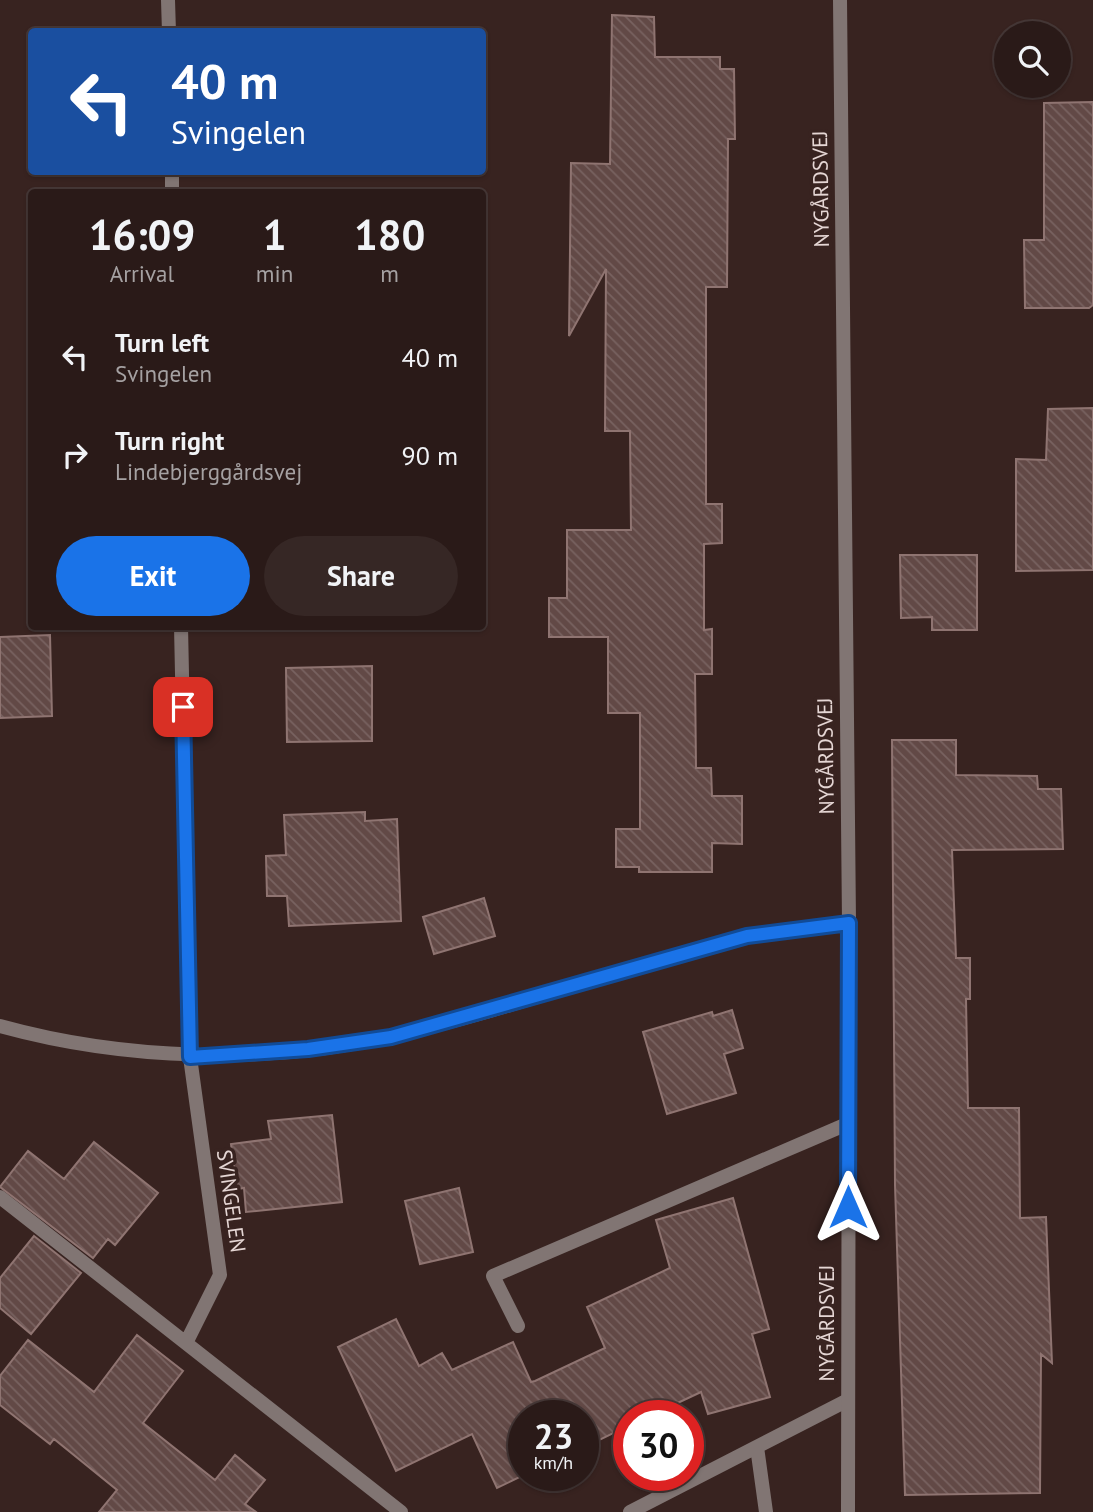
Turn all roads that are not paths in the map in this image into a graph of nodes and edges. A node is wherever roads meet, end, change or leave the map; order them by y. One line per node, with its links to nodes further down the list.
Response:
1 (168, 0): 3 (street)
2 (840, 0): 5 (street, NYGÅRDSVEJ)
3 (169, 28)
4 (181, 630): 7 (street, SVINGELEN)
5 (849, 923): 7 (street); 8 (street, NYGÅRDSVEJ)
6 (0, 1026): 7 (street)
7 (190, 1057): 11 (street, SVINGELEN)
8 (847, 1124): 10 (street); 12 (street, NYGÅRDSVEJ)
9 (0, 1197): 11 (street)
10 (518, 1326)
11 (186, 1343): 14 (street)
12 (848, 1401): 13 (street); 17 (street, NYGÅRDSVEJ)
13 (757, 1447): 15 (street); 16 (street)
14 (401, 1512)
15 (630, 1512)
16 (766, 1512)
17 (848, 1512)

